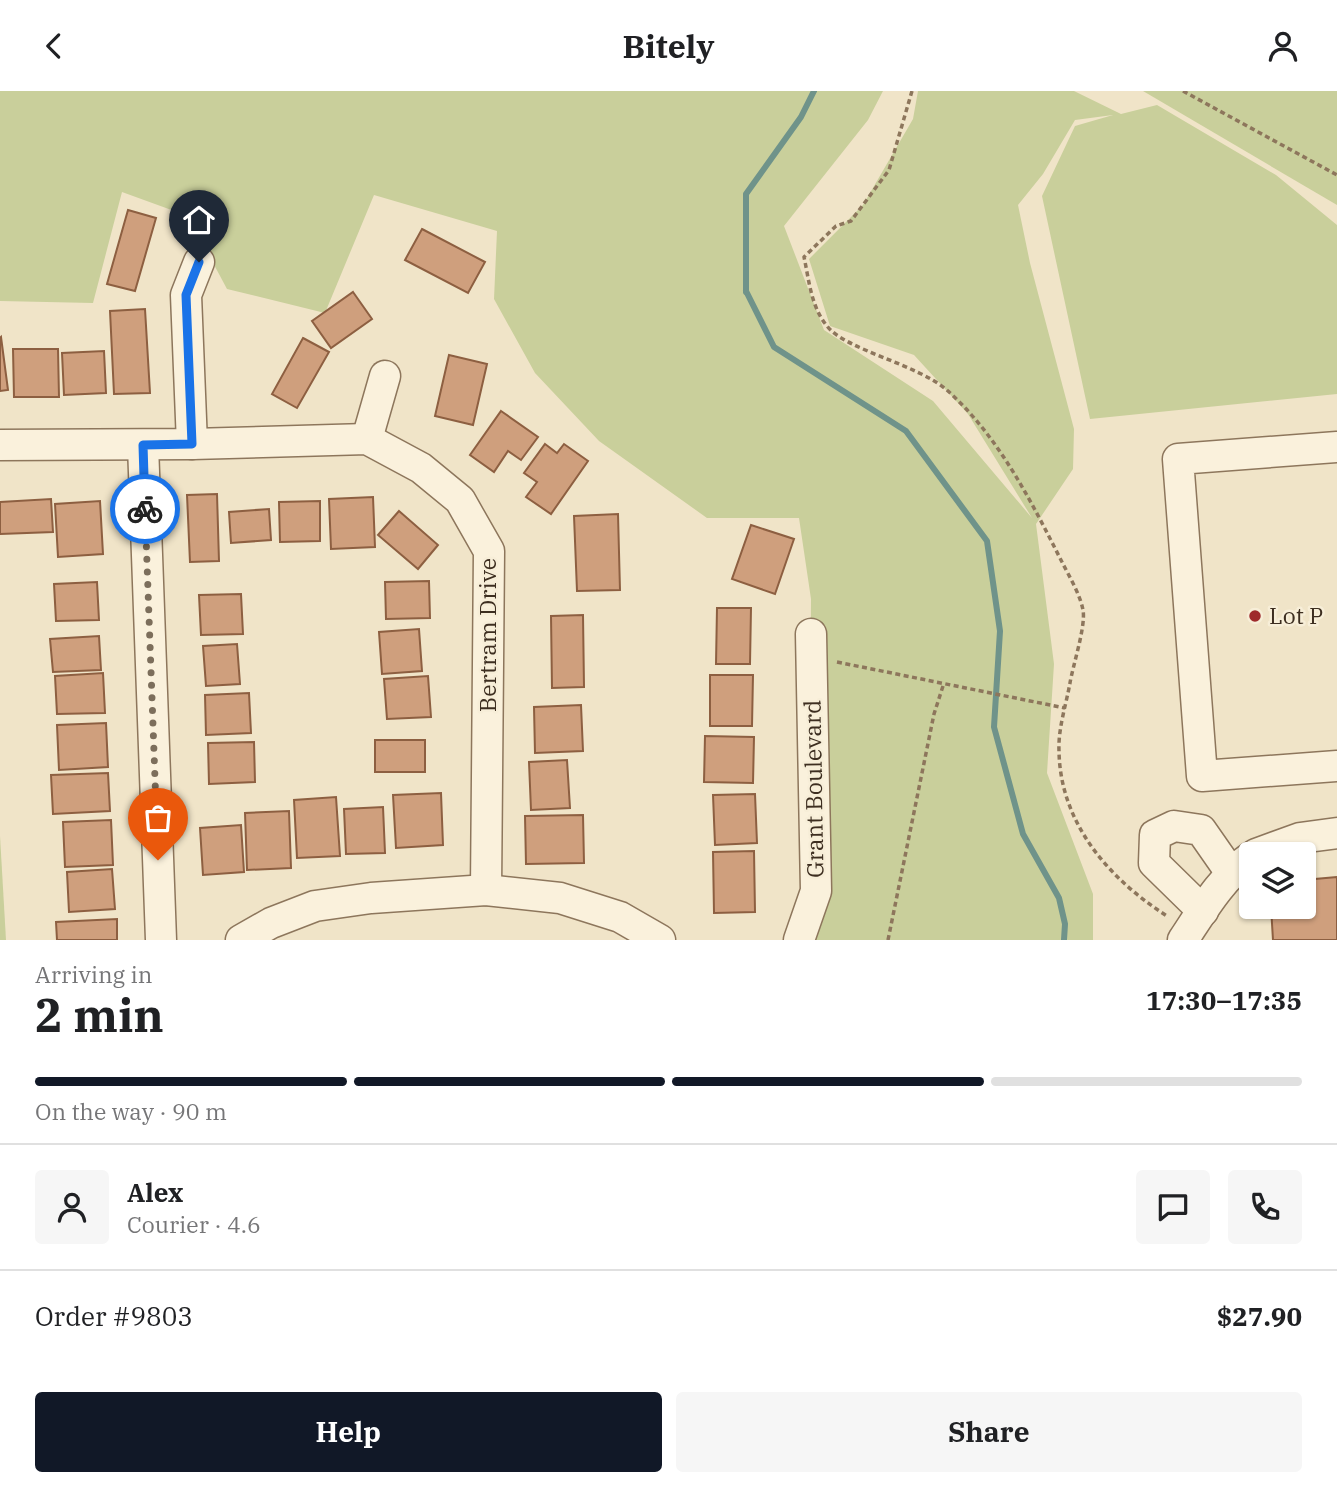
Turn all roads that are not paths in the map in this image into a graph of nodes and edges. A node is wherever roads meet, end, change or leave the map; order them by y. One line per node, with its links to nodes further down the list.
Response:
1 (199, 262): 4 (street)
2 (385, 376): 3 (street)
3 (368, 439): 4 (street, Bertram Drive); 14 (street, Bertram Drive)
4 (192, 444): 6 (street, Bertram Drive)
5 (0, 445): 6 (street, Bertram Drive)
6 (143, 445): 16 (street)
7 (1337, 447): 9 (street)
8 (812, 645): 19 (street, Grant Boulevard)
9 (1337, 766)
10 (1337, 833): 11 (street)
11 (1289, 842)
12 (1239, 863): 15 (street)
13 (1239, 868): 15 (street)
14 (485, 890): 17 (street); 18 (street)
15 (1192, 927)
16 (161, 940)
17 (240, 940)
18 (660, 940)
19 (799, 940)

